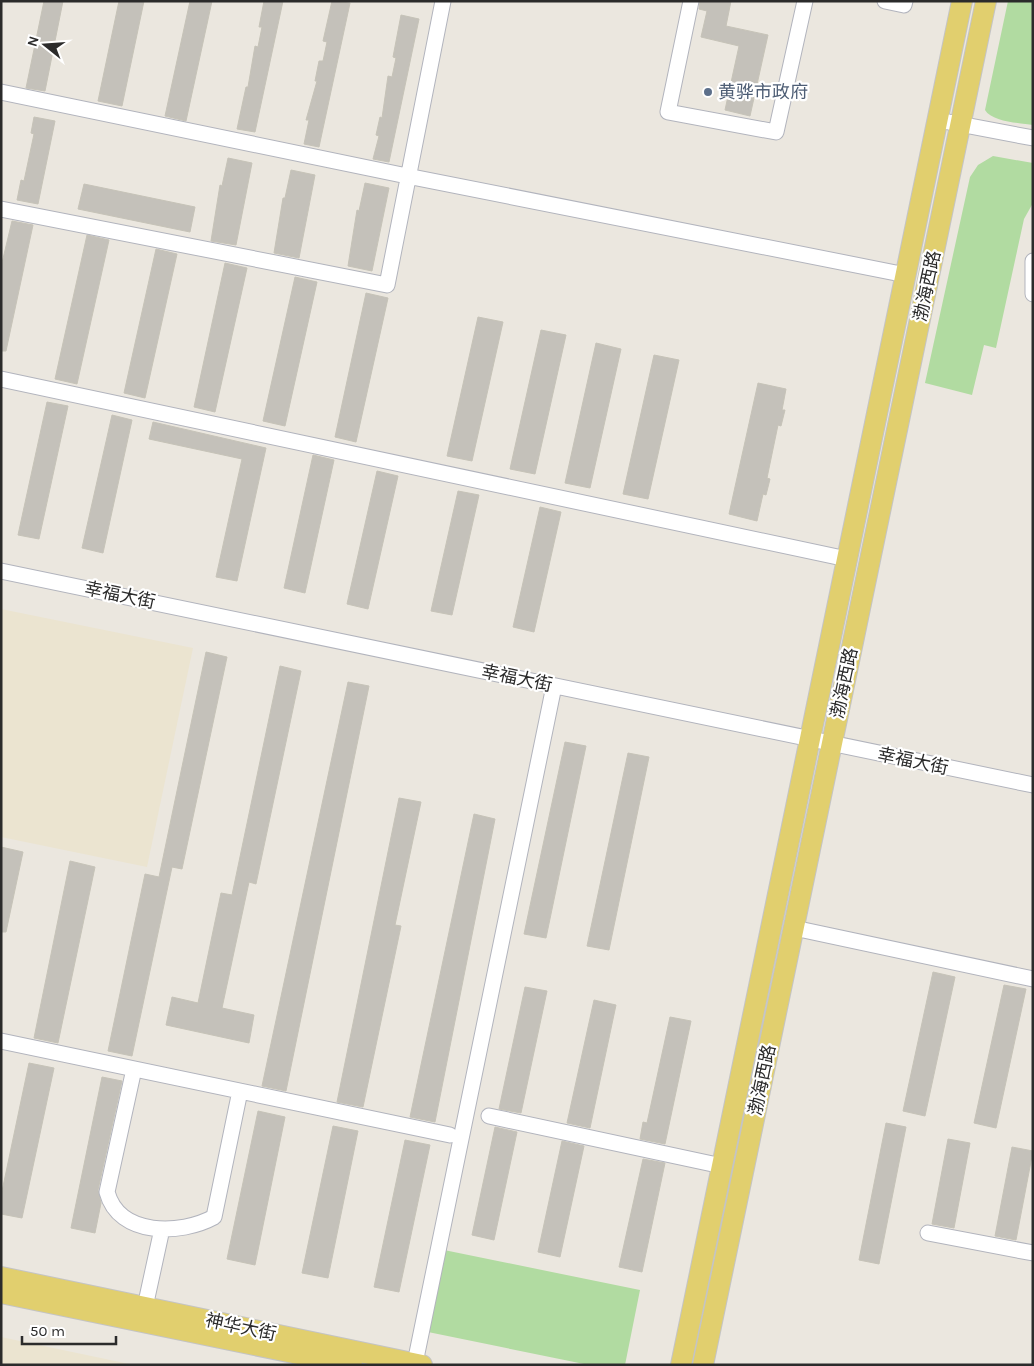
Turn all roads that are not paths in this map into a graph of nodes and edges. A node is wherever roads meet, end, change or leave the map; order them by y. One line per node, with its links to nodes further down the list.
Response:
1 (444, 1): 12 (street)
2 (691, 1): 3 (street)
3 (805, 1)
4 (885, 1): 5 (street)
5 (905, 1)
6 (962, 1): 9 (main road, 渤海西路)
7 (986, 1): 10 (main road, 渤海西路)
8 (1, 92): 12 (street)
9 (938, 120): 10 (street); 15 (main road, 渤海西路)
10 (960, 124): 11 (street); 22 (main road, 渤海西路)
11 (1033, 138)
12 (407, 176): 13 (street); 15 (street)
13 (1, 209)
14 (1033, 261): 16 (street)
15 (906, 275): 18 (main road, 渤海西路)
16 (1033, 294)
17 (1, 379): 18 (street)
18 (847, 559): 21 (main road, 渤海西路)
19 (1, 570): 20 (street, 幸福大街)
20 (554, 686): 21 (street, 幸福大街); 38 (street)
21 (810, 739): 22 (street, 幸福大街); 31 (main road, 渤海西路)
22 (832, 744): 23 (street, 幸福大街); 24 (main road, 渤海西路)
23 (1033, 785)
24 (794, 928): 25 (street); 41 (main road, 渤海西路)
25 (1033, 979)
26 (1, 1041): 27 (street)
27 (134, 1069): 28 (street); 32 (street)
28 (240, 1091): 30 (street); 32 (street)
29 (489, 1116): 31 (street)
30 (450, 1135)
31 (722, 1166): 40 (main road, 渤海西路)
32 (162, 1229): 37 (street)
33 (928, 1232): 34 (street)
34 (1033, 1253)
35 (1, 1277): 37 (main road, 神华大街)
36 (1, 1293): 39 (main road, 神华大街)
37 (145, 1307): 38 (main road, 神华大街)
38 (418, 1364)
39 (352, 1365)
40 (681, 1365)
41 (703, 1365)

